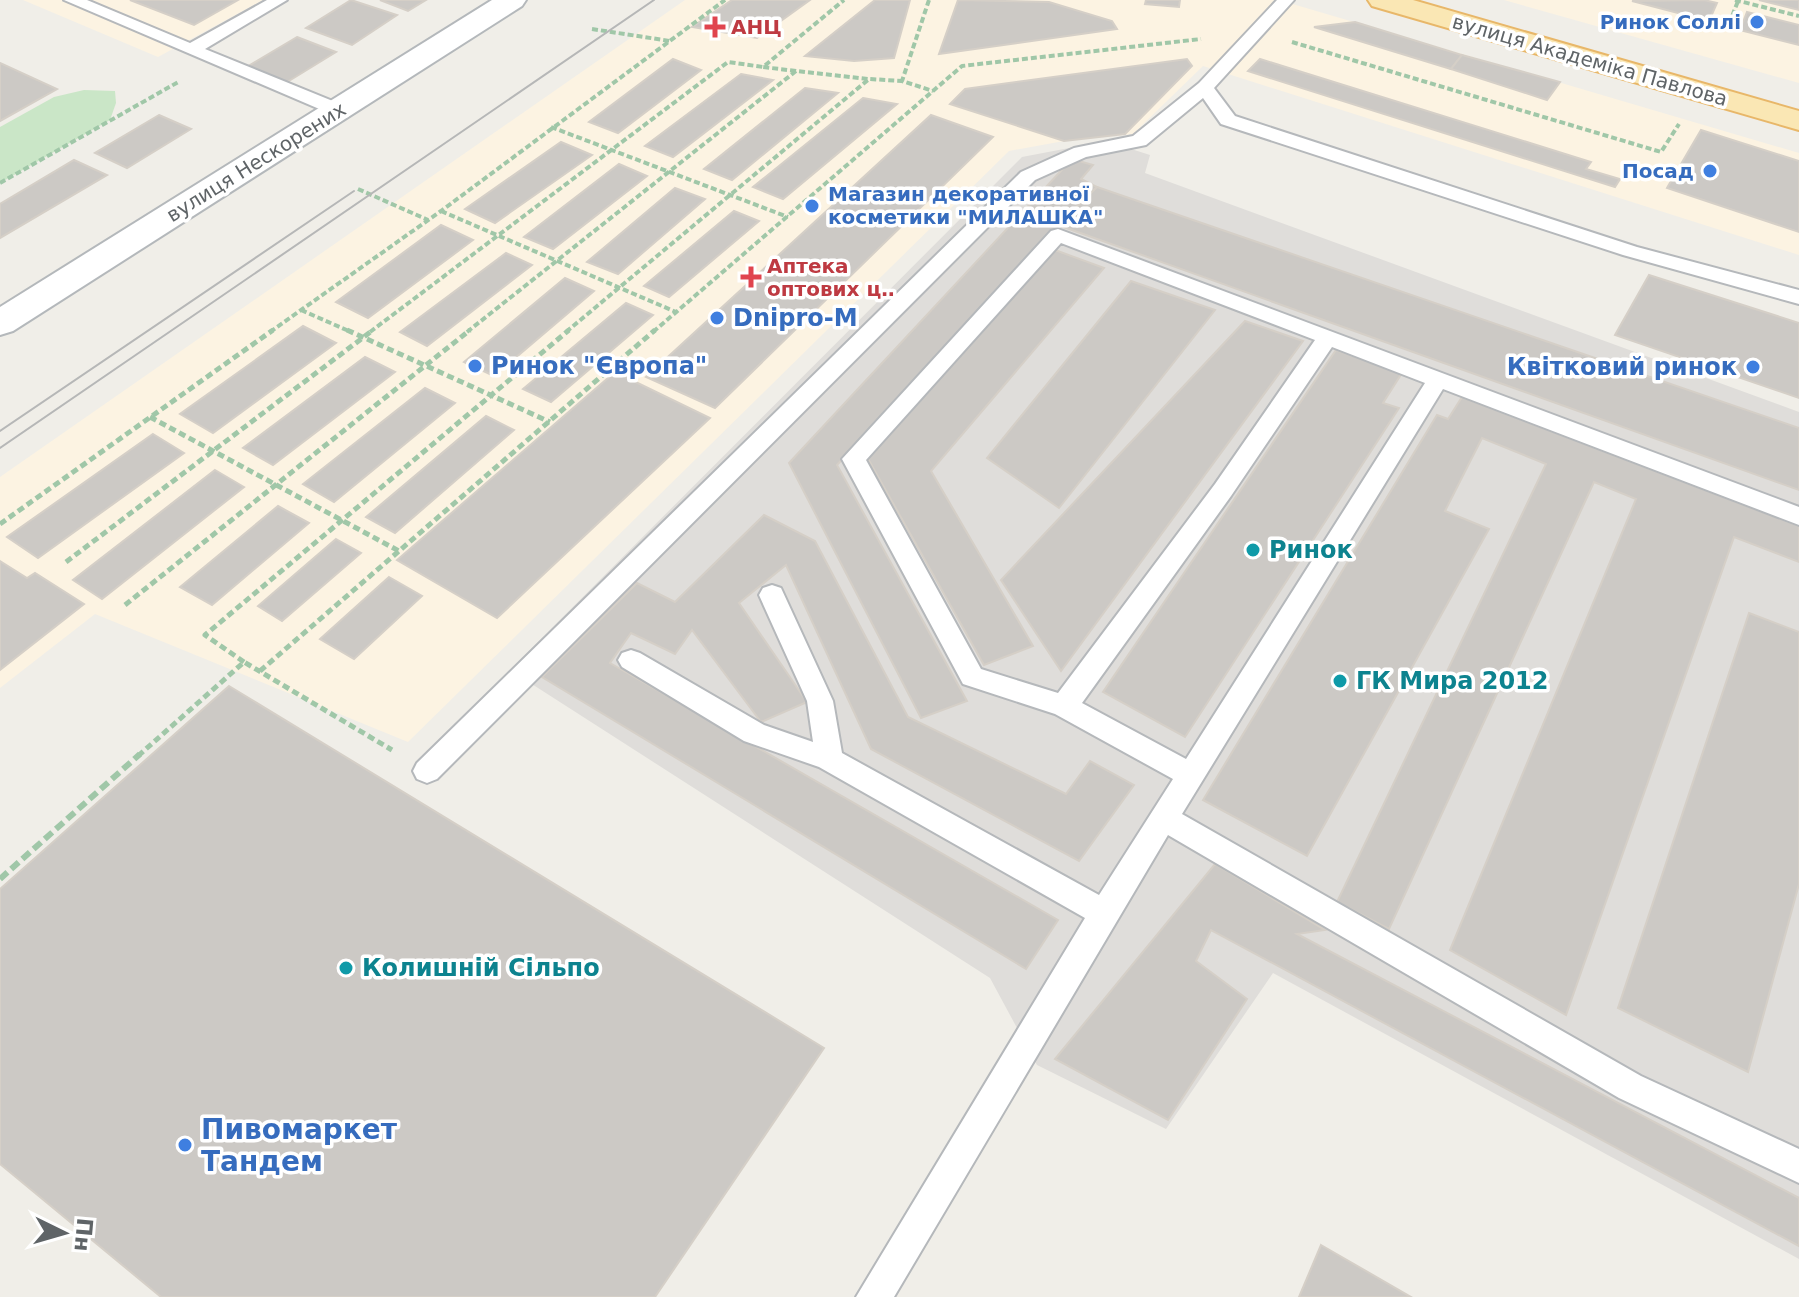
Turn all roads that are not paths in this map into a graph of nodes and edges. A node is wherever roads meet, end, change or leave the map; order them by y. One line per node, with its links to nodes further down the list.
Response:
1 (72, 0): 6 (lane)
2 (279, 0): 6 (lane)
3 (512, 0): 8 (main road, вулиця Нескорених)
4 (1286, 0): 7 (lane)
5 (1382, 0): 9 (main road, вулиця Академіка Павлова)
6 (192, 49): 8 (lane)
7 (1205, 87): 10 (lane); 19 (lane)
8 (338, 110): 11 (main road, вулиця Нескорених)
9 (1799, 121)
10 (1799, 297)
11 (0, 323)
12 (1328, 337): 13 (lane); 17 (lane); 17 (lane)
13 (1438, 380): 14 (lane); 20 (lane)
14 (1799, 516)
15 (772, 595): 18 (lane)
16 (631, 660): 18 (lane)
17 (1064, 706): 20 (lane)
18 (829, 759): 22 (lane)
19 (427, 771)
20 (1191, 775): 21 (lane)
21 (1164, 818): 22 (lane); 23 (lane)
22 (1104, 913): 24 (lane)
23 (1799, 1166)
24 (874, 1297)

